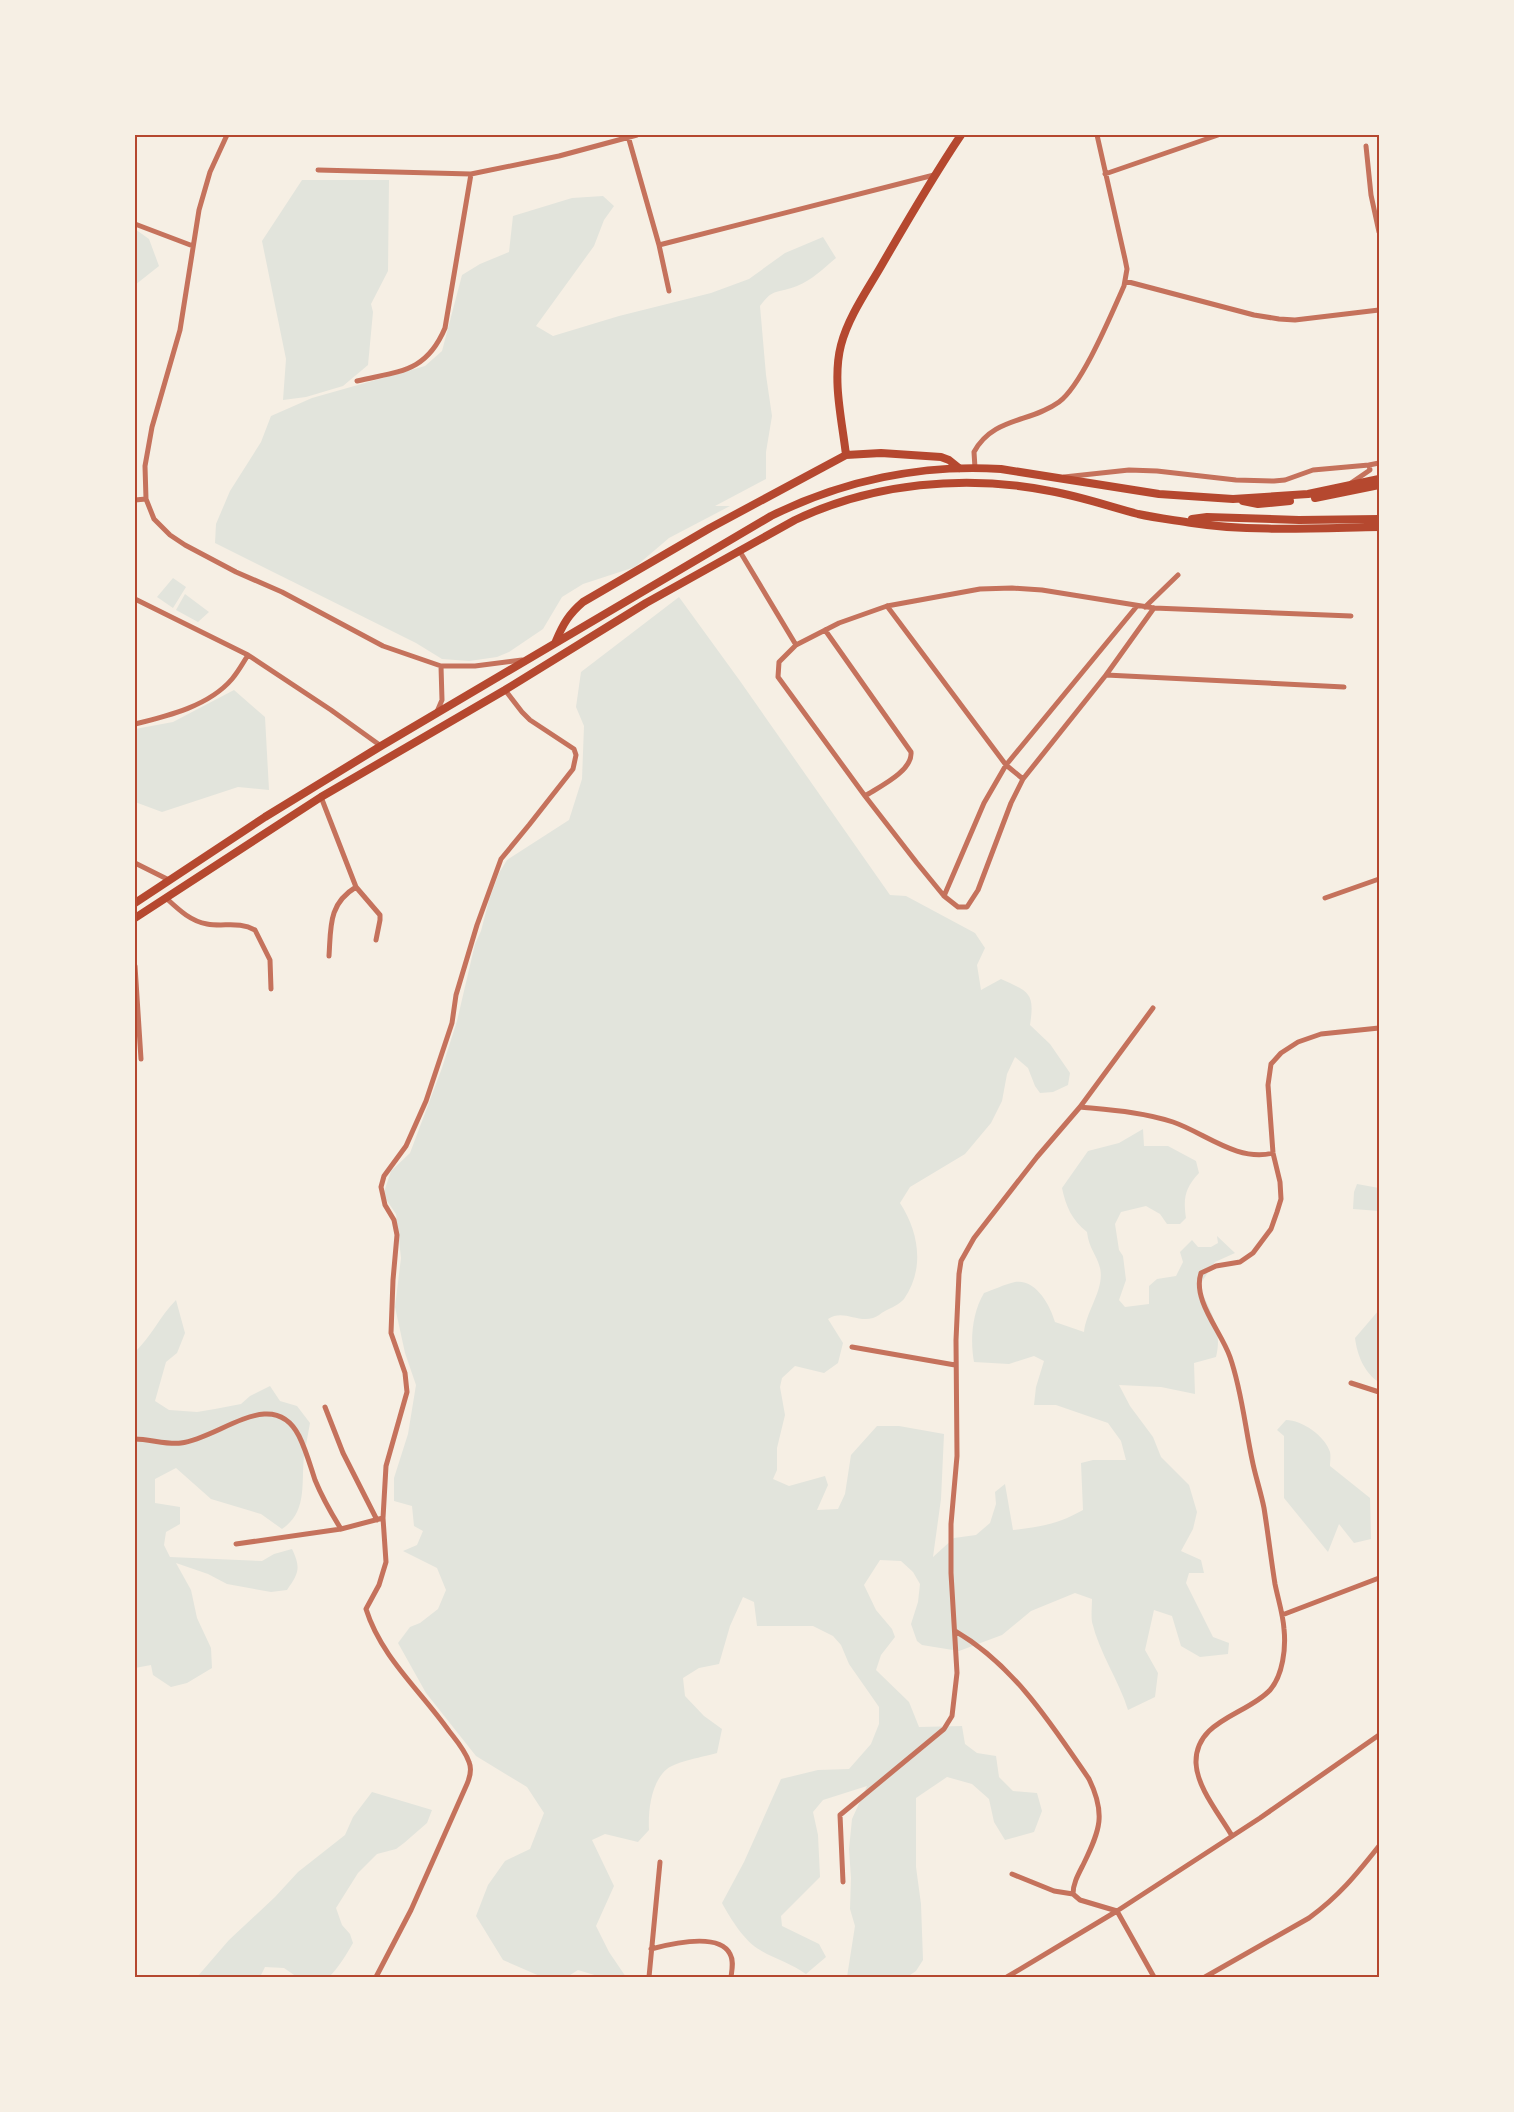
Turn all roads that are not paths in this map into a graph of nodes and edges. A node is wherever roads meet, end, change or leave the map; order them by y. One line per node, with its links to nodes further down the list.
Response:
1 (227, 135): 15 (street)
2 (637, 135): 6 (street)
3 (961, 135): 11 (main road)
4 (1097, 135): 10 (street)
5 (1218, 135): 10 (street)
6 (628, 136): 9 (street); 14 (street)
7 (1366, 146): 13 (street)
8 (318, 170): 9 (street)
9 (471, 174): 19 (street)
10 (1105, 174): 16 (street)
11 (934, 175): 14 (street); 20 (main road)
12 (135, 224): 15 (street)
13 (1379, 232)
14 (659, 245): 17 (street)
15 (193, 246): 29 (street)
16 (1125, 281): 18 (street); 23 (street)
17 (669, 291)
18 (1379, 310)
19 (357, 381)
20 (846, 455): 22 (main road); 44 (main road)
21 (1379, 464): 24 (street)
22 (959, 468): 23 (highway); 44 (highway)
23 (975, 468): 25 (highway)
24 (1369, 468): 25 (street); 26 (street); 27 (street)
25 (1057, 478): 31 (highway)
26 (1379, 478): 27 (highway)
27 (1350, 484): 31 (highway)
28 (1379, 485): 31 (highway)
29 (146, 499): 30 (street); 48 (street)
30 (135, 500)
31 (1233, 500)
32 (1379, 519): 33 (highway)
33 (1179, 521): 34 (highway); 35 (highway)
34 (1379, 527)
35 (739, 550): 45 (street); 51 (highway)
36 (1178, 575): 40 (street)
37 (135, 599): 46 (street)
38 (887, 606): 39 (street); 43 (street); 55 (street)
39 (1137, 606): 40 (street); 55 (street)
40 (1145, 607): 41 (street)
41 (1154, 608): 42 (street); 49 (street)
42 (1351, 616)
43 (825, 630): 45 (street); 58 (street)
44 (556, 641): 47 (highway)
45 (796, 645): 58 (street)
46 (248, 655): 53 (street); 54 (street)
47 (528, 660): 48 (street); 52 (highway)
48 (441, 666): 52 (street)
49 (1106, 675): 50 (street); 56 (street)
50 (1344, 687)
51 (506, 690): 57 (highway); 83 (street)
52 (435, 716): 54 (highway)
53 (135, 724)
54 (381, 746): 61 (highway)
55 (1006, 765): 56 (street); 63 (street)
56 (1023, 779): 63 (street)
57 (321, 796): 62 (street); 64 (highway)
58 (865, 796): 63 (street)
59 (135, 863): 61 (street)
60 (1379, 879): 65 (street)
61 (169, 880): 66 (highway)
62 (356, 887): 68 (street); 69 (street)
63 (945, 896)
64 (166, 898): 67 (highway); 71 (street)
65 (1325, 898)
66 (135, 903)
67 (135, 918)
68 (376, 940)
69 (329, 956)
70 (135, 966): 74 (street)
71 (271, 989)
72 (1153, 1008): 75 (street)
73 (1379, 1028): 76 (street)
74 (141, 1059)
75 (1080, 1107): 76 (street); 78 (street)
76 (1273, 1153): 87 (street)
77 (852, 1347): 78 (street)
78 (955, 1365): 88 (street)
79 (1350, 1383): 80 (street)
80 (1379, 1392)
81 (325, 1407): 83 (street)
82 (135, 1439): 84 (street)
83 (380, 1519): 84 (street); 98 (street)
84 (341, 1529): 85 (street)
85 (236, 1544)
86 (1379, 1578): 87 (street)
87 (1282, 1615): 90 (street)
88 (955, 1631): 94 (street); 95 (street)
89 (1379, 1735): 90 (street)
90 (1232, 1836): 96 (street)
91 (1379, 1846): 103 (street)
92 (660, 1862): 97 (street)
93 (1012, 1874): 95 (street)
94 (843, 1882)
95 (1073, 1894): 96 (street)
96 (1117, 1911): 101 (street); 102 (street)
97 (651, 1949): 99 (street); 100 (street)
98 (376, 1977)
99 (649, 1977)
100 (731, 1977)
101 (1007, 1977)
102 (1154, 1977)
103 (1205, 1977)

